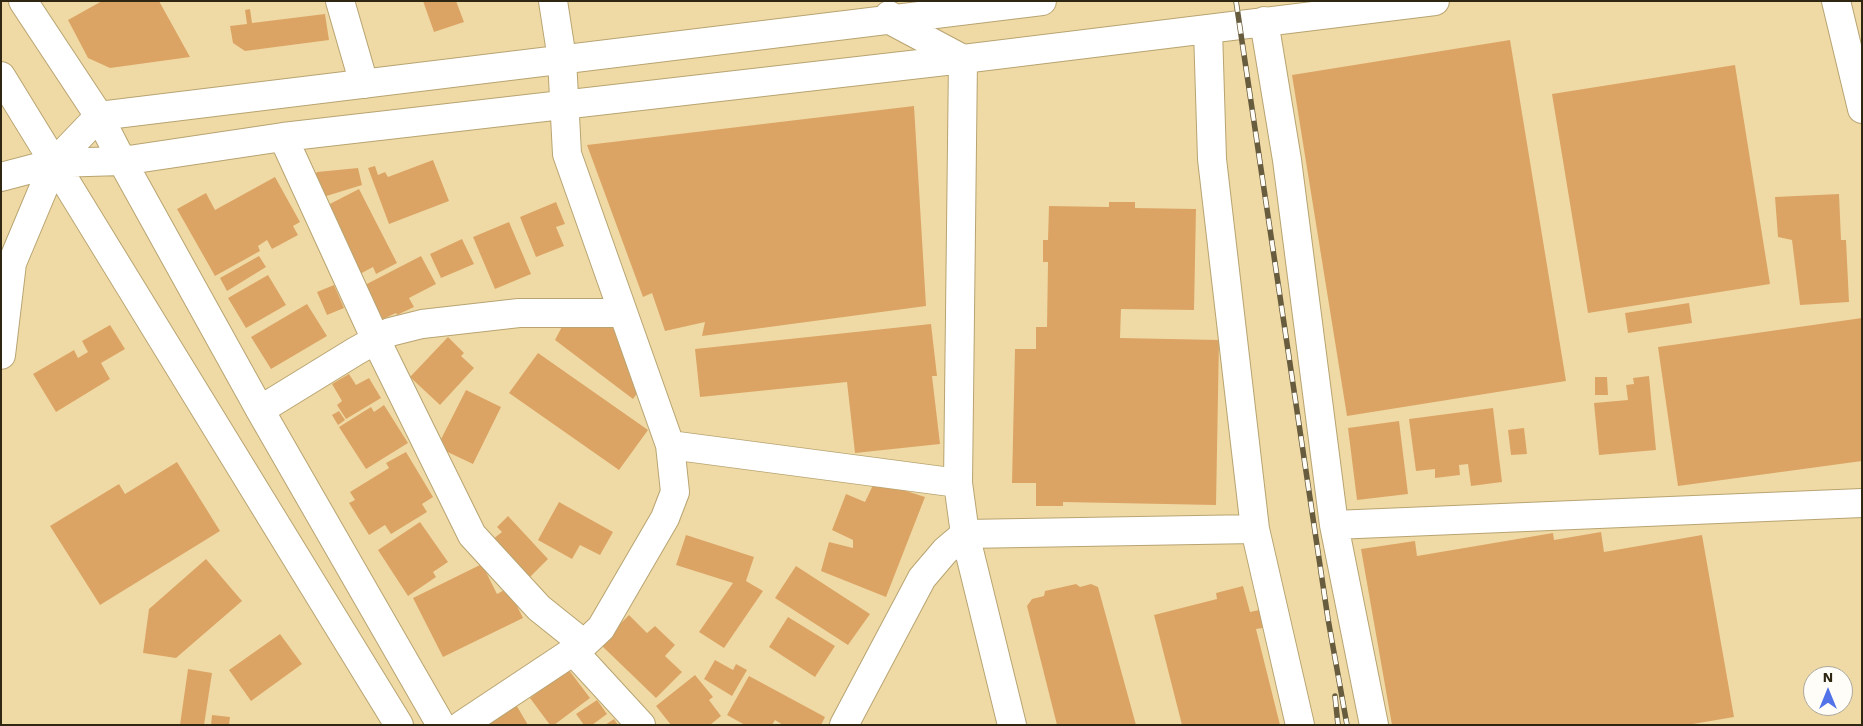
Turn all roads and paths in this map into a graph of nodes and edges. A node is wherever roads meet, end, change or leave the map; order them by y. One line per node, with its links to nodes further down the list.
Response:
1 (22, 1): 16 (street)
2 (340, 1): 13 (street)
3 (553, 1): 10 (street)
4 (1042, 1): 7 (street)
5 (1435, 1): 8 (street)
6 (1836, 1): 15 (street)
7 (889, 10): 10 (street); 11 (street)
8 (1264, 21): 9 (street); 28 (street)
9 (1208, 30): 11 (street); 29 (street)
10 (562, 59): 13 (street); 14 (street)
11 (963, 59): 14 (street); 26 (street)
12 (1, 76): 19 (street)
13 (364, 84): 16 (street)
14 (565, 105): 17 (street); 21 (street)
15 (1862, 109)
16 (99, 116): 18 (street); 19 (street)
17 (283, 137): 18 (street); 22 (street)
18 (122, 160): 19 (street); 24 (street)
19 (54, 162): 20 (street); 23 (street); 32 (street)
20 (1, 177)
21 (623, 313): 22 (street); 25 (street)
22 (376, 340): 24 (street); 31 (street)
23 (1, 355)
24 (260, 410): 33 (street)
25 (670, 444): 26 (street); 31 (street)
26 (958, 483): 30 (street)
27 (1862, 503): 28 (street)
28 (1334, 525): 39 (street)
29 (1255, 529): 30 (street); 38 (street)
30 (964, 534): 36 (street); 37 (street)
31 (578, 648): 34 (street); 35 (street)
32 (399, 725)
33 (442, 725)
34 (462, 725)
35 (641, 725)
36 (844, 725)
37 (1012, 725)
38 (1300, 725)
39 (1374, 725)

